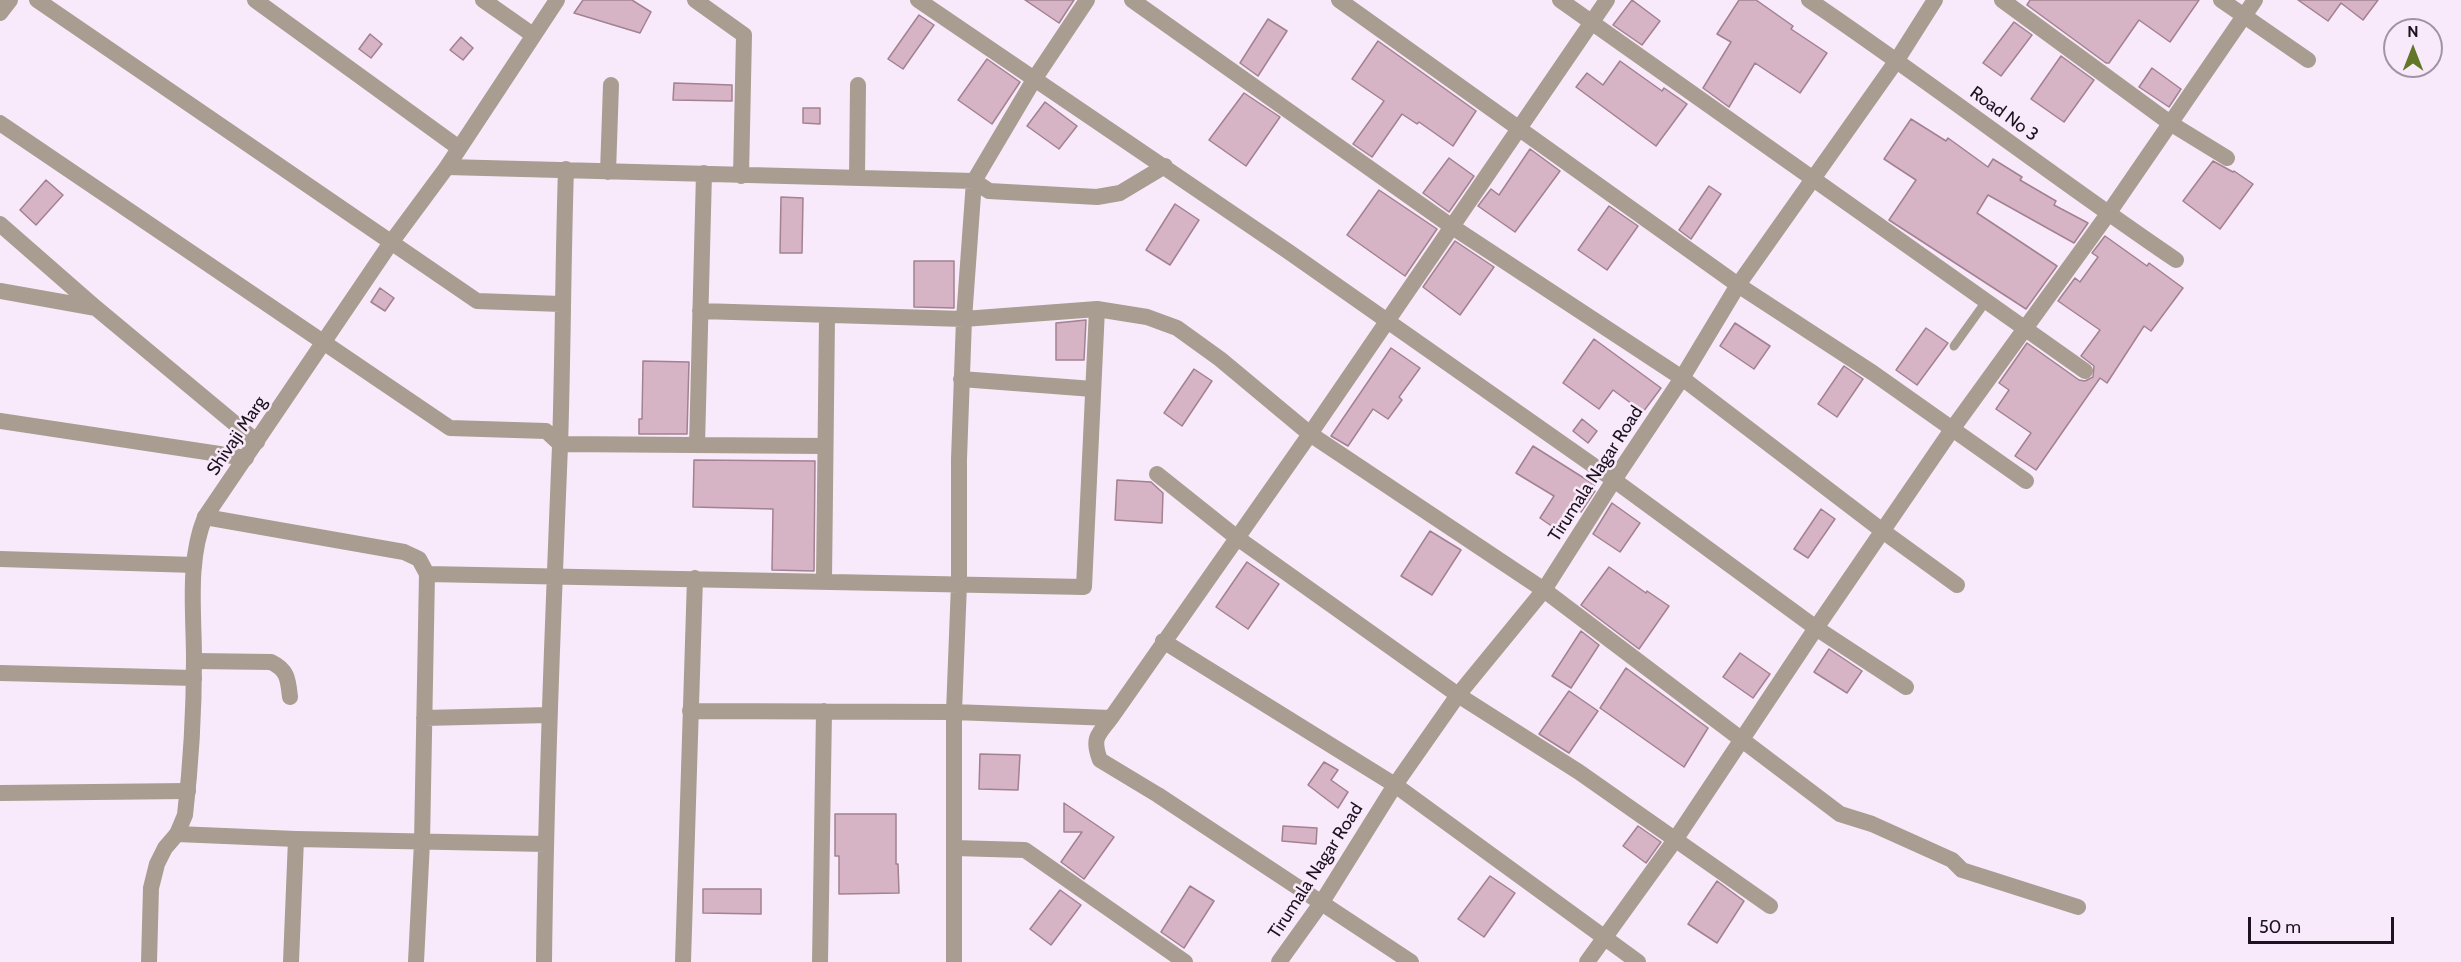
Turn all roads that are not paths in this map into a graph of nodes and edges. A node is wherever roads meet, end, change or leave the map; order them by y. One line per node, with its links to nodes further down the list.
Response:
1 (10, 0): 18 (street)
2 (37, 0): 44 (street)
3 (255, 0): 30 (street)
4 (483, 0): 21 (street)
5 (557, 0): 21 (street, Shivaji Marg)
6 (695, 0): 37 (street)
7 (918, 0): 24 (street)
8 (1087, 0): 24 (street)
9 (1132, 0): 43 (street)
10 (1340, 0): 29 (street)
11 (1560, 0): 20 (street)
12 (1607, 0): 20 (street)
13 (1809, 0): 22 (street, Road No 3)
14 (1935, 0): 22 (street, Tirumala Nagar Road)
15 (2002, 0): 28 (street)
16 (2221, 0): 19 (street)
17 (2255, 0): 19 (street)
18 (0, 14)
19 (2244, 16): 23 (street); 28 (street)
20 (1592, 22): 29 (street); 39 (street)
21 (533, 35): 30 (street, Shivaji Marg)
22 (1897, 60): 39 (street, Tirumala Nagar Road); 41 (street, Road No 3)
23 (2308, 60)
24 (1035, 78): 32 (street); 40 (street)
25 (611, 85): 35 (street)
26 (858, 85): 38 (street)
27 (0, 123): 57 (street)
28 (2170, 123): 31 (street); 41 (street)
29 (1518, 129): 43 (street); 46 (street)
30 (459, 148): 33 (street, Shivaji Marg)
31 (2227, 158)
32 (1165, 166): 40 (street); 55 (street)
33 (447, 167): 34 (street); 44 (street, Shivaji Marg)
34 (566, 169): 35 (street); 49 (street)
35 (608, 172): 36 (street)
36 (704, 173): 37 (street); 52 (street)
37 (741, 176): 38 (street)
38 (857, 178): 40 (street)
39 (1813, 179): 46 (street, Tirumala Nagar Road); 48 (street)
40 (974, 181): 54 (street)
41 (2108, 214): 45 (street, Road No 3); 56 (street)
42 (0, 224): 50 (street)
43 (1451, 226): 55 (street); 60 (street)
44 (390, 244): 49 (street); 57 (street, Shivaji Marg)
45 (2176, 260)
46 (1738, 285): 60 (street, Tirumala Nagar Road); 64 (street)
47 (0, 291): 50 (street)
48 (1987, 300): 56 (street); 58 (lane)
49 (561, 304): 67 (street)
50 (96, 308): 66 (street)
51 (1098, 309): 54 (street); 62 (street); 65 (street)
52 (700, 311): 53 (street); 68 (street)
53 (827, 317): 54 (street); 69 (street)
54 (964, 319): 61 (street)
55 (1386, 321): 65 (street); 72 (street)
56 (2026, 328): 59 (street); 64 (street)
57 (324, 344): 66 (street, Shivaji Marg); 67 (street)
58 (1954, 346)
59 (2085, 371)
60 (1682, 378): 72 (street, Tirumala Nagar Road); 75 (street)
61 (961, 379): 62 (street); 83 (street)
62 (1094, 389): 83 (street)
63 (0, 421): 70 (street)
64 (1953, 428): 73 (street); 75 (street)
65 (1310, 434): 76 (street); 85 (street)
66 (257, 442): 70 (street, Shivaji Marg)
67 (560, 444): 68 (street); 80 (street)
68 (697, 446): 69 (street)
69 (825, 446): 82 (street)
70 (246, 458): 74 (street, Shivaji Marg)
71 (1157, 474): 76 (street)
72 (1614, 480): 85 (street, Tirumala Nagar Road); 86 (street)
73 (2026, 481)
74 (205, 517): 78 (street, Shivaji Marg); 79 (street)
75 (1884, 532): 84 (street); 86 (street)
76 (1236, 537): 87 (street); 91 (street)
77 (0, 559): 78 (street)
78 (194, 565): 88 (street, Shivaji Marg)
79 (427, 574): 80 (street); 97 (street)
80 (553, 576): 81 (street); 96 (street)
81 (695, 578): 82 (street); 93 (street)
82 (824, 580): 83 (street)
83 (959, 584): 95 (street)
84 (1957, 585)
85 (1544, 590): 91 (street, Tirumala Nagar Road); 99 (street)
86 (1816, 628): 90 (street); 99 (street)
87 (1163, 641): 98 (street); 100 (street)
88 (194, 670): 89 (street); 92 (street); 101 (street, Shivaji Marg)
89 (0, 673)
90 (1906, 687)
91 (1458, 695): 100 (street, Tirumala Nagar Road); 105 (street)
92 (290, 697)
93 (690, 711): 94 (street); 117 (street)
94 (824, 711): 95 (street); 118 (street)
95 (954, 712): 98 (street); 108 (street)
96 (549, 715): 97 (street); 107 (street)
97 (424, 718): 106 (street)
98 (1111, 718): 109 (street)
99 (1741, 739): 105 (street); 111 (street)
100 (1395, 785): 109 (street, Tirumala Nagar Road); 112 (street)
101 (188, 791): 102 (street); 103 (street, Shivaji Marg)
102 (0, 793)
103 (177, 834): 104 (street); 113 (street, Shivaji Marg)
104 (296, 839): 106 (street); 114 (street)
105 (1675, 840): 110 (street); 112 (street)
106 (422, 842): 107 (street); 115 (street)
107 (546, 844): 116 (street)
108 (954, 848): 119 (street); 120 (street)
109 (1322, 903): 121 (street, Tirumala Nagar Road); 122 (street)
110 (1770, 906)
111 (2078, 907)
112 (1605, 938): 123 (street); 124 (street)
113 (149, 962)
114 (291, 962)
115 (416, 962)
116 (544, 962)
117 (683, 962)
118 (819, 962)
119 (954, 962)
120 (1185, 962)
121 (1279, 962)
122 (1411, 962)
123 (1587, 962)
124 (1638, 962)

